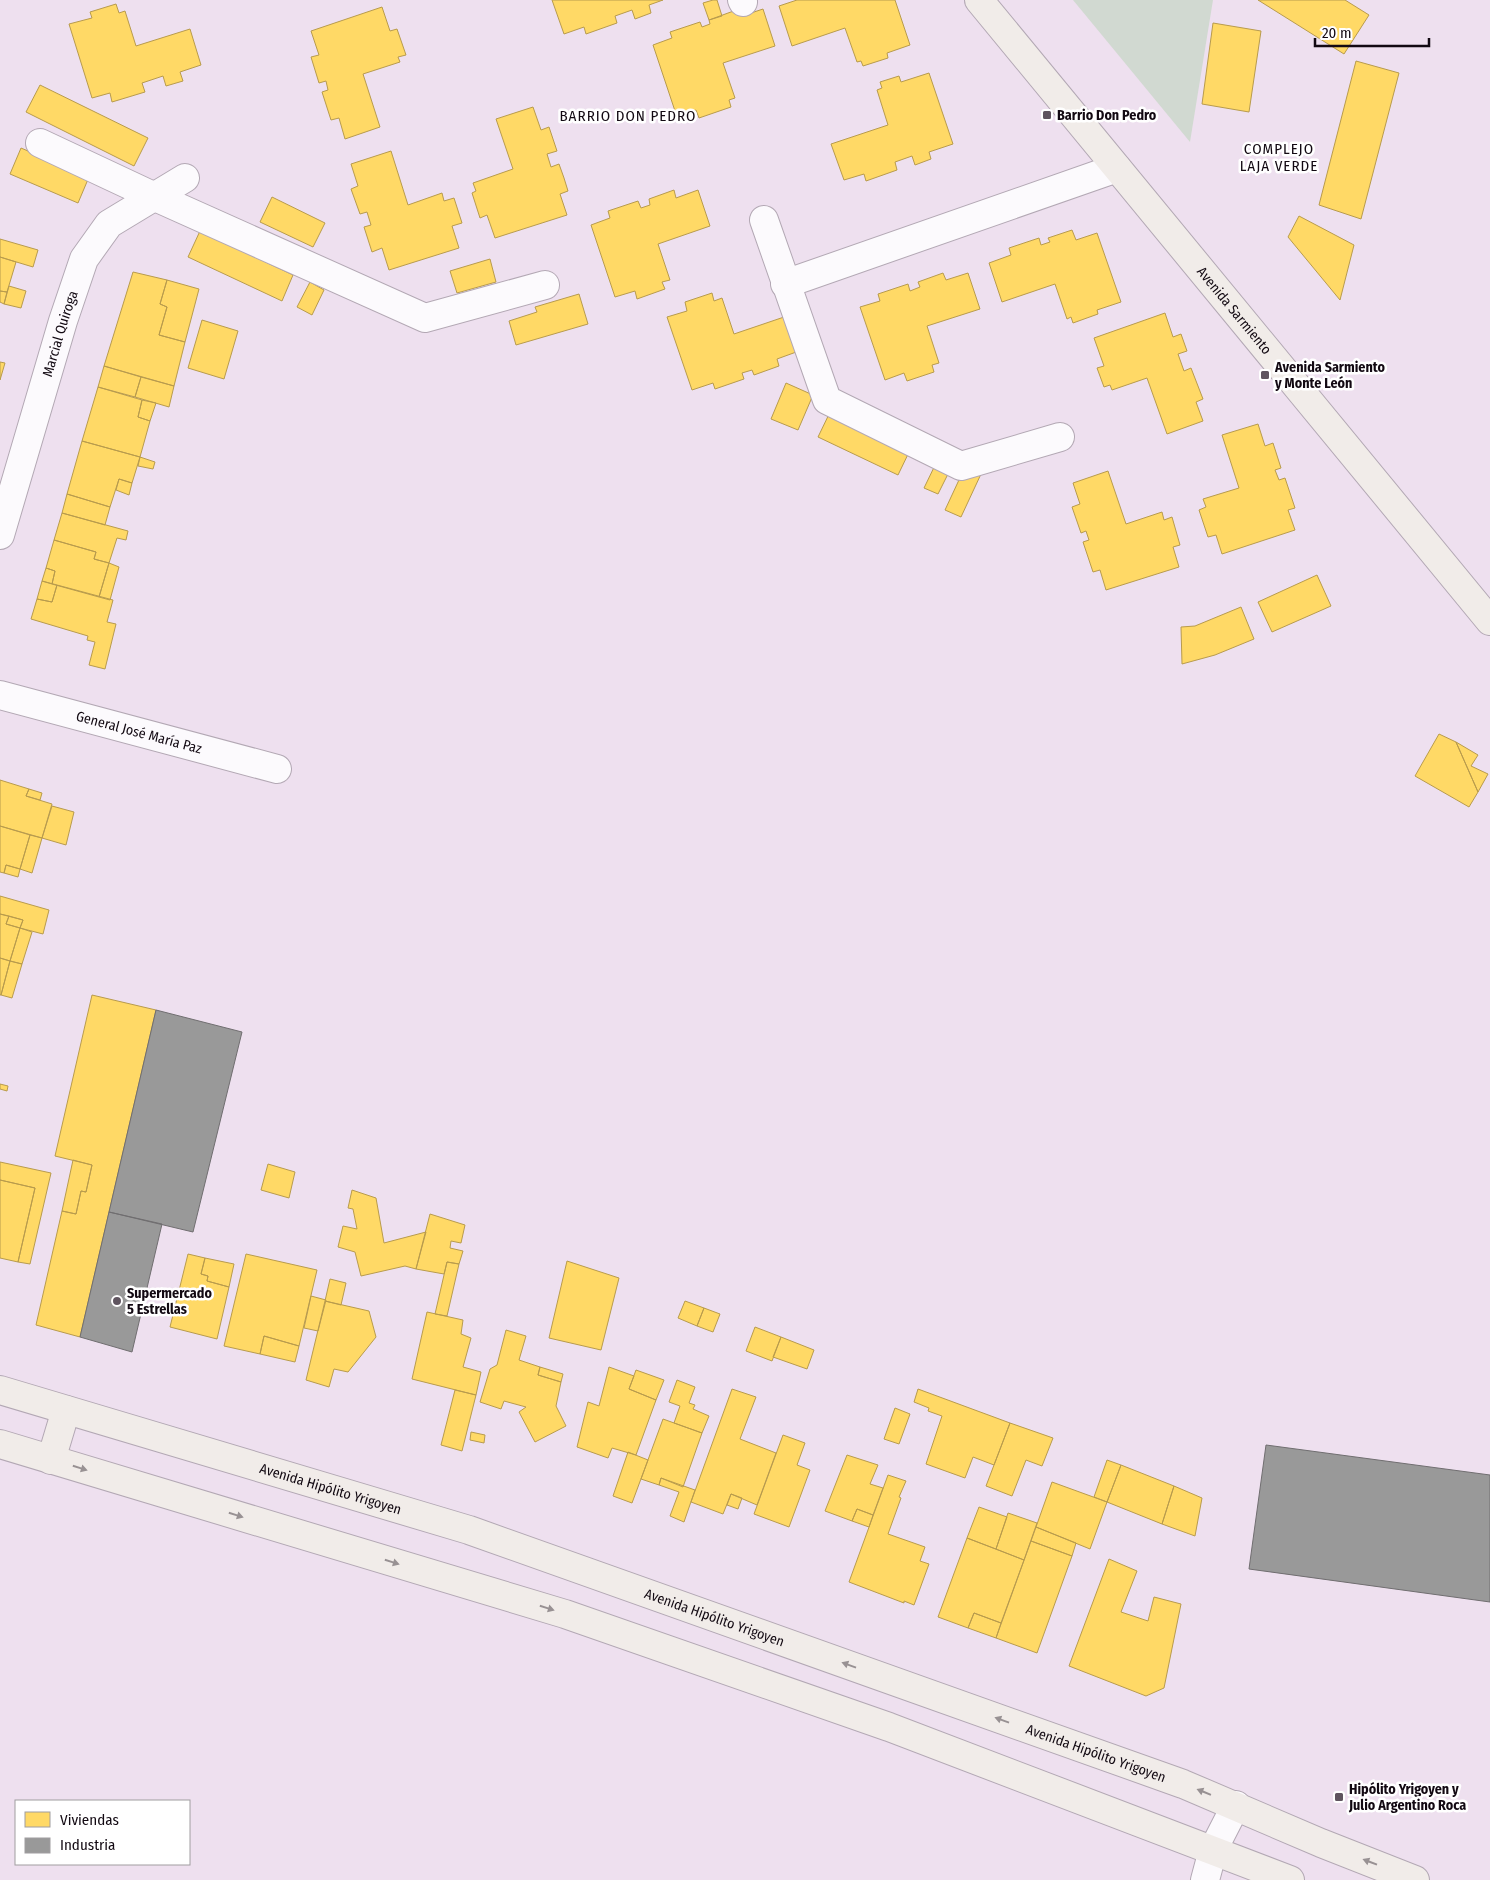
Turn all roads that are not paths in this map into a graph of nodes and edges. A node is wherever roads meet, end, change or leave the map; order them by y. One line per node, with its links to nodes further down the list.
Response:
1 (979, 0): 3 (main road, Avenida Sarmiento)
2 (40, 143): 5 (street)
3 (1117, 168): 7 (street); 11 (main road, Avenida Sarmiento)
4 (185, 178): 5 (street, Marcial Quiroga)
5 (153, 196): 8 (street); 10 (street, Marcial Quiroga)
6 (764, 220): 7 (street)
7 (785, 284): 9 (street)
8 (545, 286)
9 (1060, 437)
10 (0, 535)
11 (1490, 621)
12 (0, 695): 13 (street, General José María Paz)
13 (277, 769)
14 (0, 1390): 15 (main road, Avenida Hipólito Yrigoyen)
15 (66, 1410): 17 (main road); 18 (main road, Avenida Hipólito Yrigoyen, one-way to 15)
16 (0, 1444): 17 (main road)
17 (51, 1460): 19 (main road, one-way to 19)
18 (1236, 1805): 19 (street); 22 (main road, Avenida Hipólito Yrigoyen, one-way to 18)
19 (1214, 1850): 20 (street); 21 (main road)
20 (1205, 1880)
21 (1290, 1880)
22 (1415, 1880)

